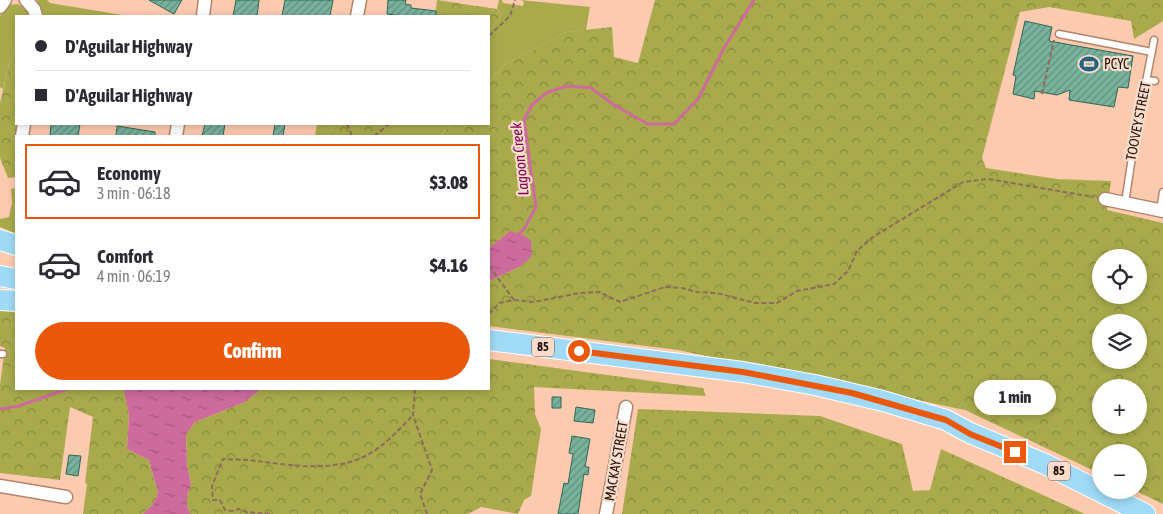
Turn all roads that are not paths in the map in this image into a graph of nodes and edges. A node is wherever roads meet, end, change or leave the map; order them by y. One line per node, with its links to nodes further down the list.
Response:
1 (5, 0): 5 (street)
2 (26, 0): 6 (street)
3 (206, 0): 7 (street)
4 (360, 0): 8 (street)
5 (0, 6)
6 (36, 15)
7 (203, 15)
8 (358, 15)
9 (1059, 34): 11 (lane)
10 (1154, 40): 11 (lane, TOOVEY STREET)
11 (1152, 52): 12 (lane, TOOVEY STREET)
12 (1146, 80): 13 (lane); 16 (lane, TOOVEY STREET)
13 (1155, 81)
14 (1163, 192): 17 (lane)
15 (1105, 199): 16 (street)
16 (1125, 203): 17 (street)
17 (1162, 210)
18 (0, 240): 19 (highway)
19 (15, 245)
20 (0, 276): 21 (highway)
21 (15, 279)
22 (0, 284): 23 (highway)
23 (15, 287)
24 (0, 300): 25 (highway)
25 (15, 301)
26 (490, 340): 29 (highway, 85)
27 (490, 348): 29 (highway, 85)
28 (626, 408): 32 (street, MACKAY STREET)
29 (970, 434): 33 (highway, 85)
30 (0, 486): 31 (street)
31 (66, 497)
32 (606, 514)
33 (1146, 514)

